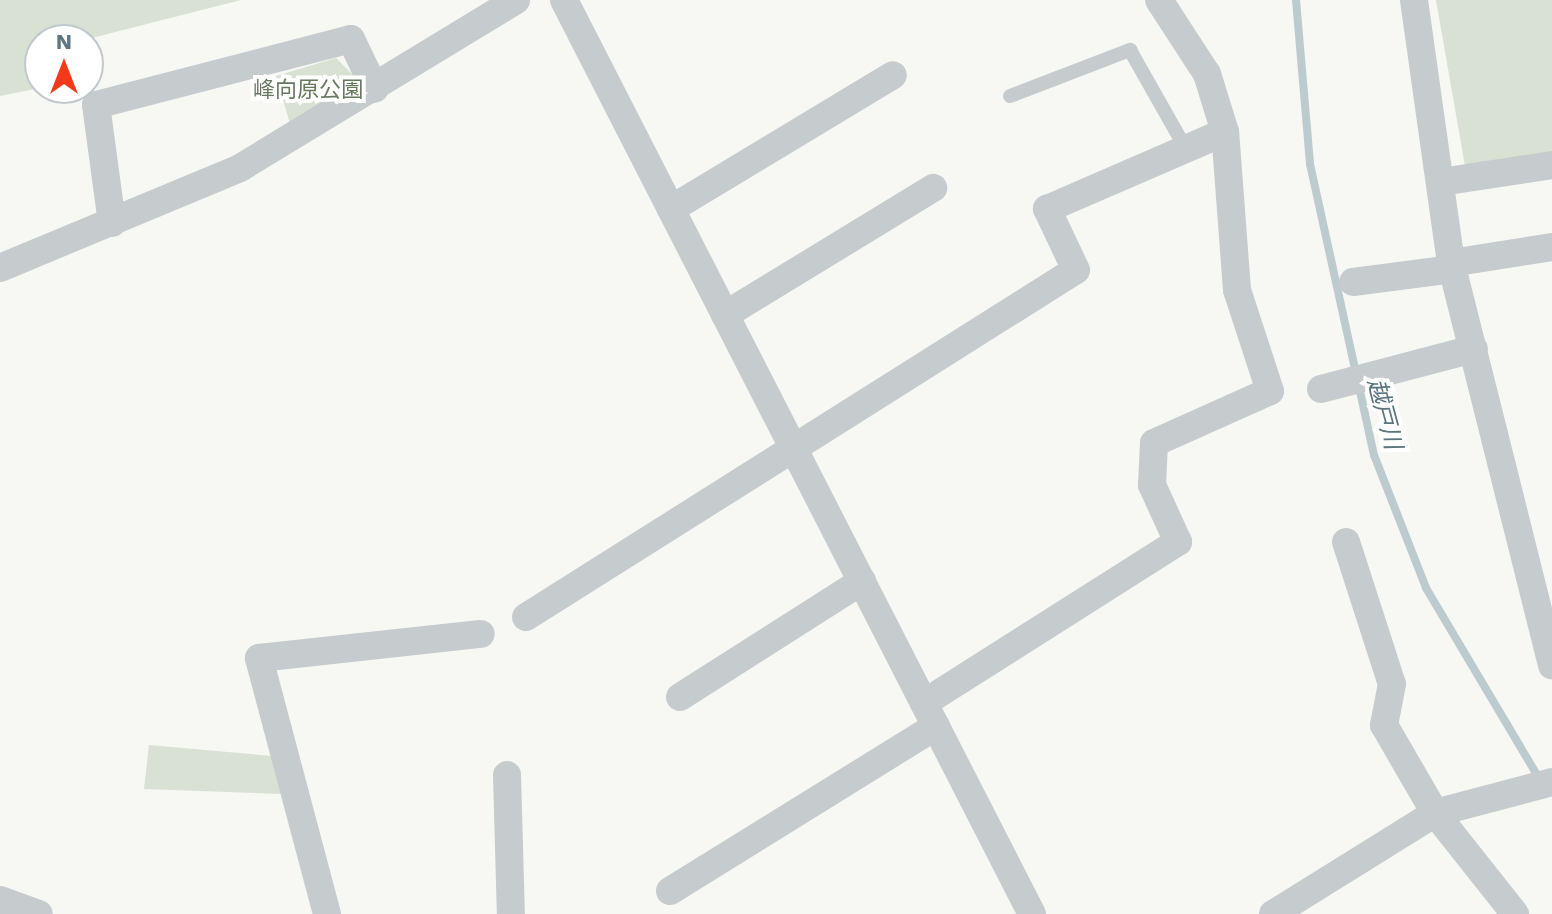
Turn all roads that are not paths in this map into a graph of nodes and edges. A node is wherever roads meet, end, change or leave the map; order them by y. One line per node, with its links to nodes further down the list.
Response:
1 (516, 0): 6 (street)
2 (564, 0): 13 (street)
3 (1159, 0): 8 (street)
4 (1414, 0): 11 (street)
5 (893, 75): 13 (street)
6 (375, 89): 14 (street); 14 (street)
7 (1010, 96): 9 (lane)
8 (1225, 132): 9 (street); 29 (street)
9 (1186, 149): 22 (street)
10 (1552, 165): 11 (street)
11 (1441, 182): 16 (street)
12 (933, 188): 19 (street)
13 (671, 209): 19 (street)
14 (112, 223): 17 (street)
15 (1552, 247): 16 (street)
16 (1452, 266): 18 (street); 20 (street)
17 (0, 268)
18 (1353, 282)
19 (725, 315): 22 (street)
20 (1474, 349): 21 (street); 27 (street)
21 (1321, 389)
22 (794, 450): 24 (street); 25 (street)
23 (1346, 542): 32 (street)
24 (862, 581): 28 (street); 29 (street)
25 (526, 617)
26 (481, 634): 36 (street)
27 (1552, 666)
28 (680, 697)
29 (930, 714): 33 (street); 38 (street)
30 (507, 775): 37 (street)
31 (1538, 786): 32 (street)
32 (1435, 813): 39 (street); 40 (street)
33 (670, 891)
34 (0, 900): 35 (street)
35 (39, 914)
36 (327, 914)
37 (511, 914)
38 (1032, 914)
39 (1273, 914)
40 (1515, 914)

